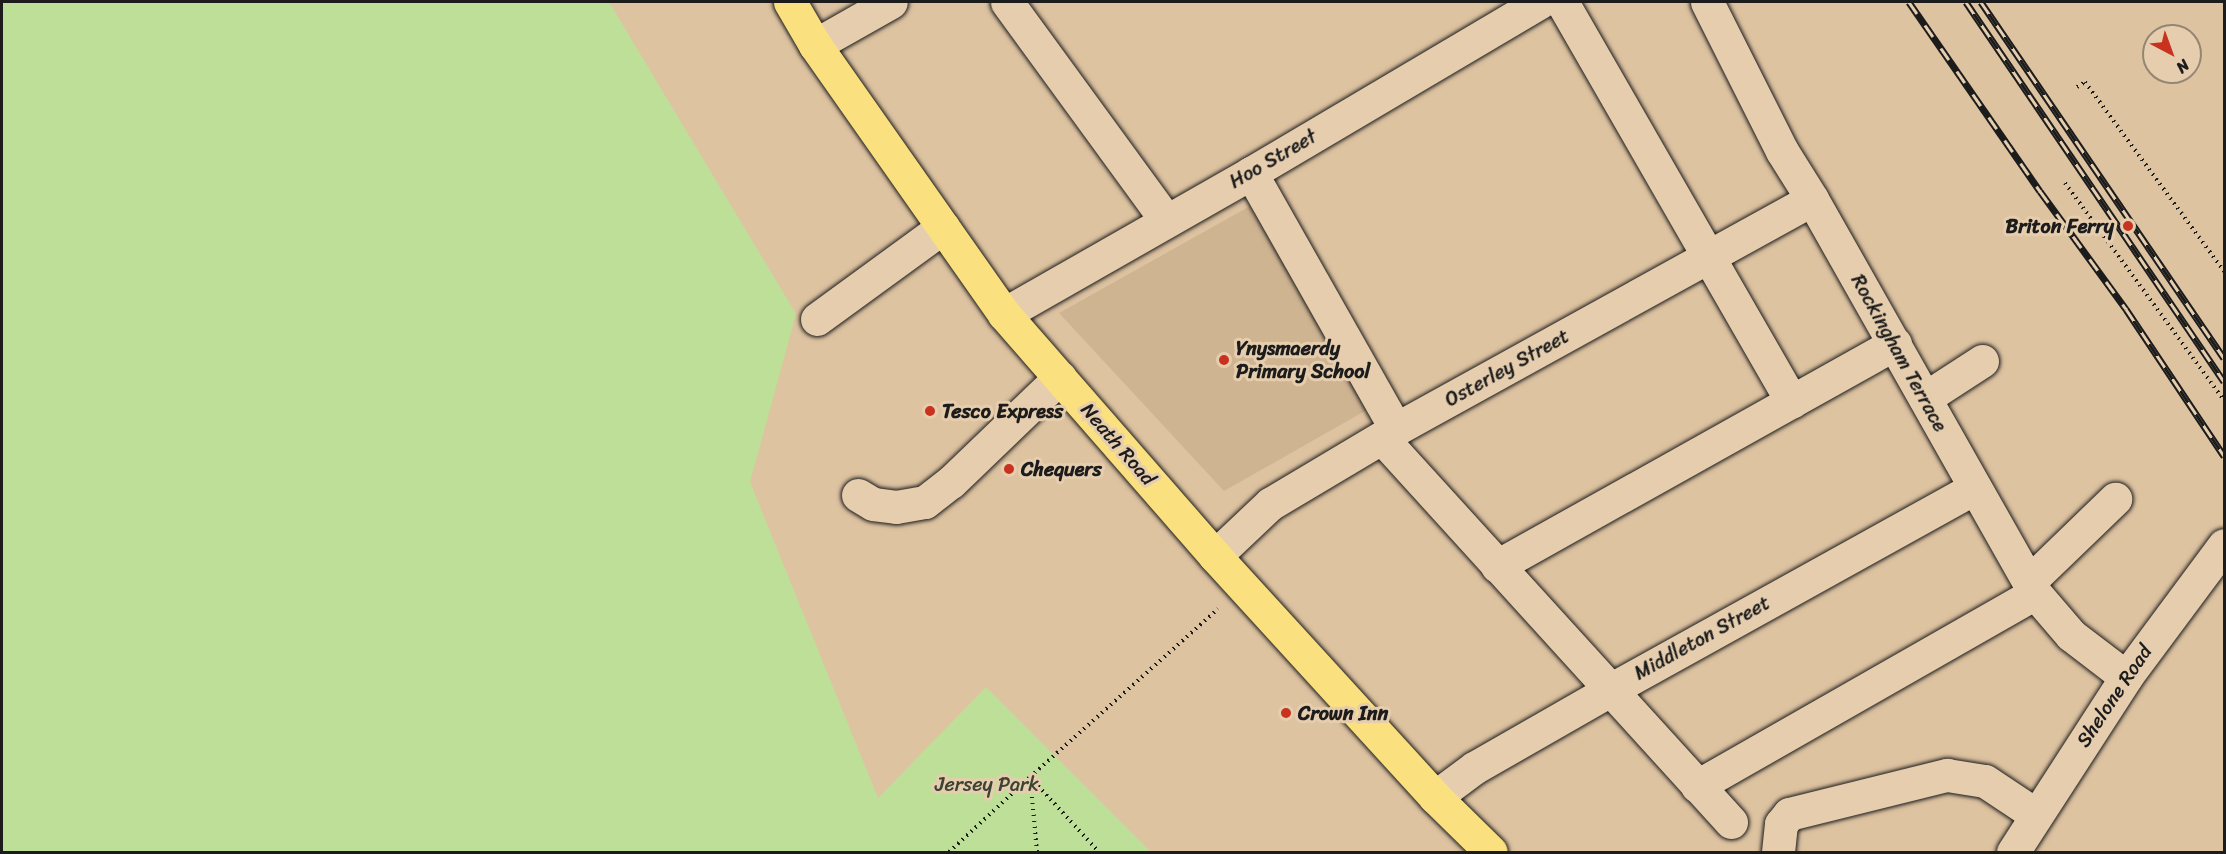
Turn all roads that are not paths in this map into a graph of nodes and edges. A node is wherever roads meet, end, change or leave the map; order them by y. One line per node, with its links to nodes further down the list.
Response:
1 (790, 2): 7 (main road, Neath Road)
2 (891, 2): 7 (street)
3 (1007, 2): 10 (street)
4 (1540, 2): 8 (street, Hoo Street)
5 (1562, 2): 12 (street)
6 (1707, 2): 9 (street, Rockingham Terrace)
7 (814, 45): 11 (main road, Neath Road)
8 (1251, 173): 10 (street, Hoo Street); 20 (street)
9 (1812, 199): 12 (street, Osterley Street); 15 (street, Rockingham Terrace)
10 (1166, 220): 13 (street, Hoo Street)
11 (943, 227): 13 (main road, Neath Road); 14 (street)
12 (1707, 258): 19 (street); 20 (street, Osterley Street)
13 (1005, 314): 17 (main road, Neath Road)
14 (817, 319)
15 (1895, 344): 18 (street, Rockingham Terrace); 19 (street)
16 (1982, 361): 18 (street)
17 (1060, 377): 22 (street); 25 (main road, Neath Road)
18 (1925, 398): 21 (street, Rockingham Terrace)
19 (1792, 402): 26 (street)
20 (1389, 434): 25 (street, Osterley Street); 26 (street)
21 (1975, 488): 27 (street, Rockingham Terrace); 29 (street, Middleton Street)
22 (858, 495)
23 (2115, 499): 27 (street)
24 (2224, 545): 28 (street, Shelone Road)
25 (1215, 556): 31 (main road, Neath Road)
26 (1497, 566): 29 (street)
27 (2032, 587): 28 (street, Rockingham Terrace); 30 (street)
28 (2126, 677): 32 (street, Shelone Road)
29 (1610, 690): 30 (street); 31 (street, Middleton Street)
30 (1697, 786): 33 (street)
31 (1435, 797): 34 (main road, Neath Road)
32 (2036, 815): 35 (street); 36 (street, Shelone Road)
33 (1731, 822)
34 (1491, 852)
35 (1778, 852)
36 (2013, 852)

